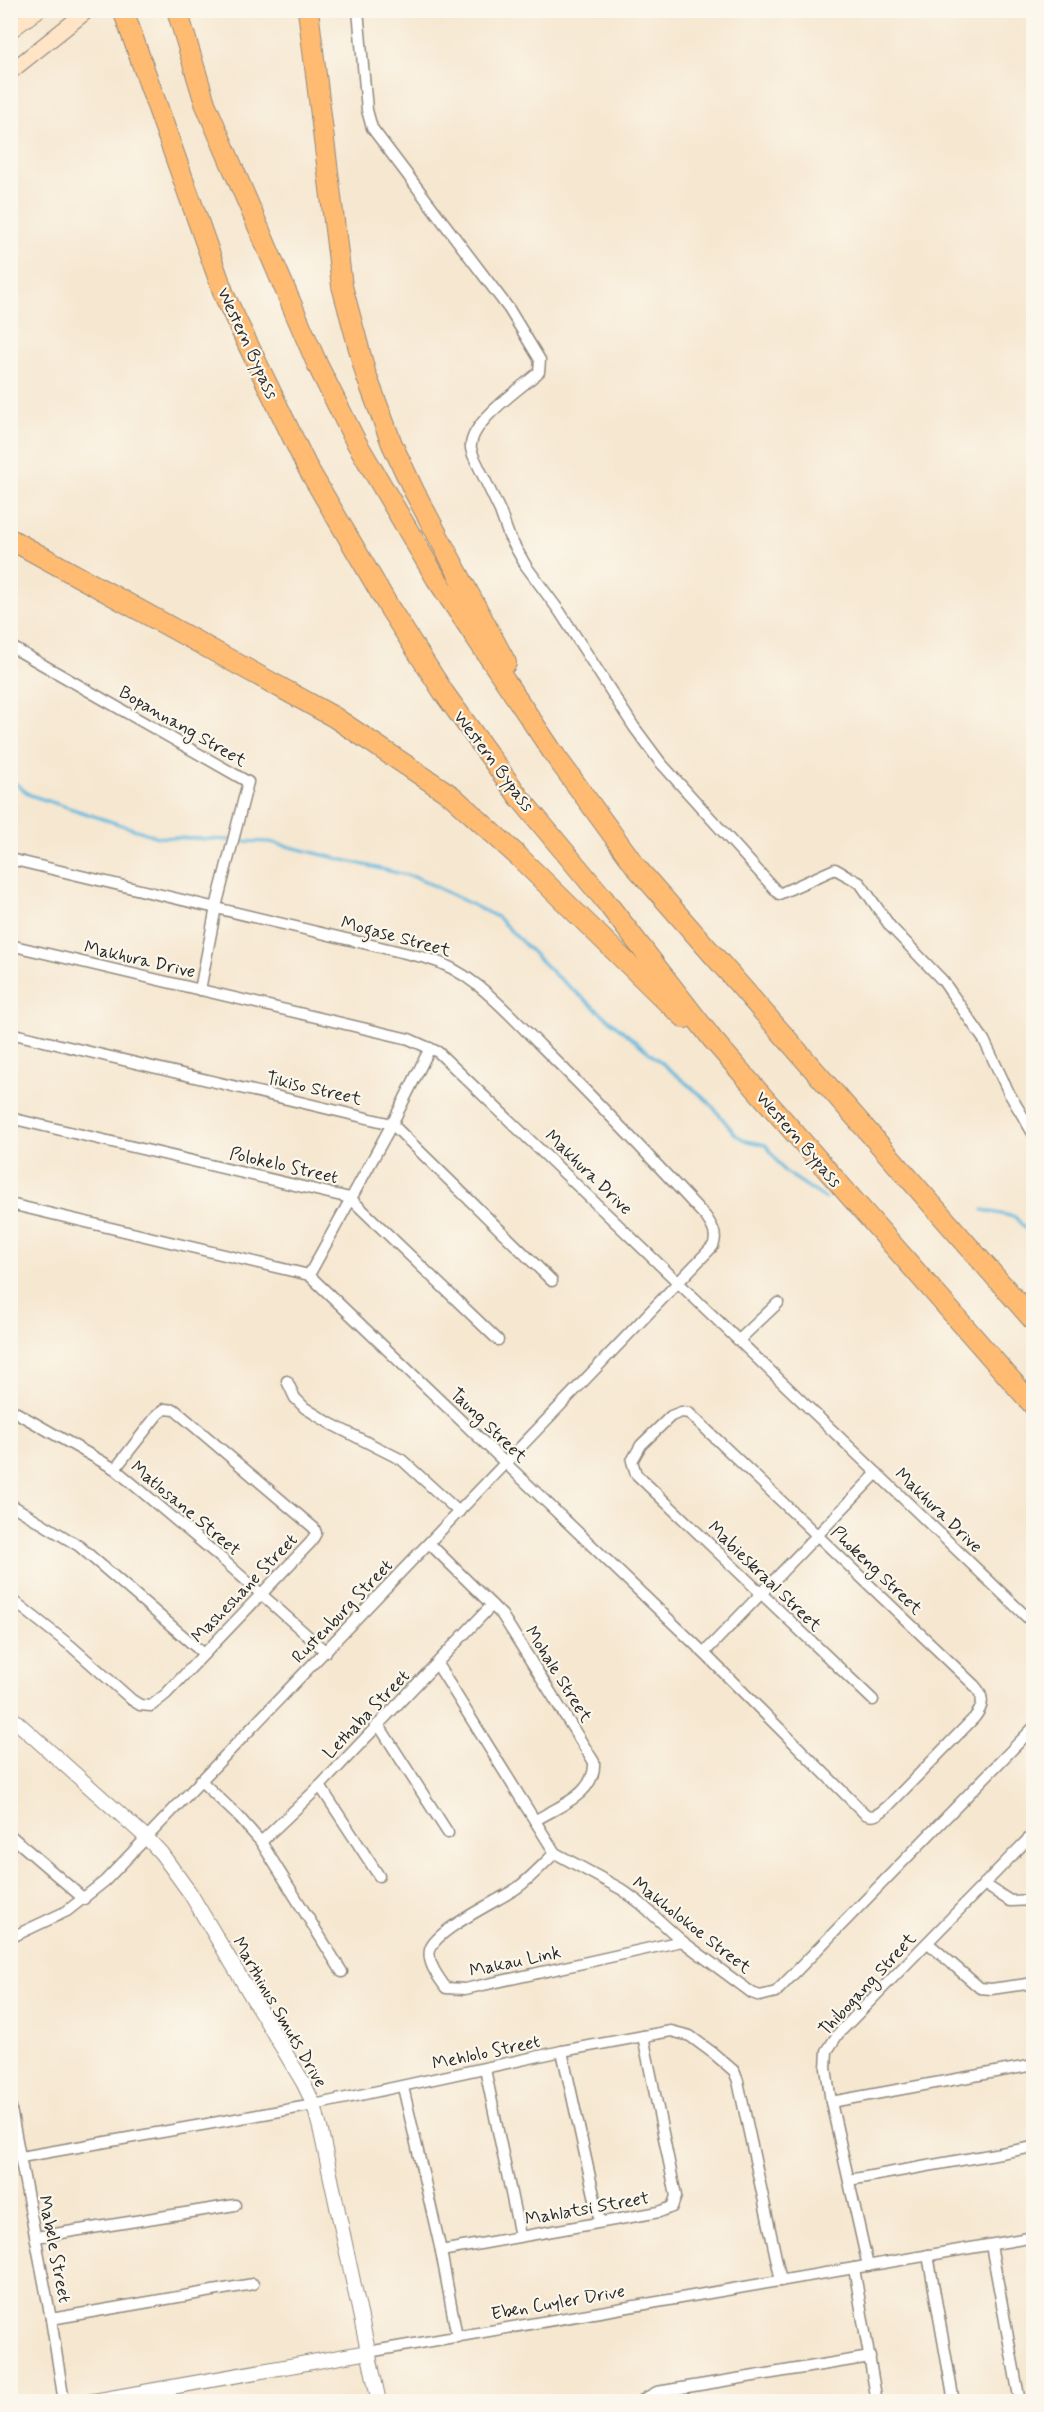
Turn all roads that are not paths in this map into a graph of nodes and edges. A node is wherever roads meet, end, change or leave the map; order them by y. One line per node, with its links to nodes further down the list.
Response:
1 (38, 10): 7 (main road)
2 (123, 10): 19 (highway, Western Bypass)
3 (177, 10): 13 (highway)
4 (308, 10): 13 (highway)
5 (358, 10): 23 (street)
6 (84, 14): 8 (main road)
7 (10, 31)
8 (10, 72)
9 (10, 539): 11 (highway)
10 (10, 545): 11 (highway)
11 (90, 584): 19 (highway)
12 (10, 646): 15 (street, Bopannang Street)
13 (555, 757): 30 (highway)
14 (10, 859): 15 (street, Mogase Street)
15 (216, 908): 17 (street, Bopannang Street); 28 (street, Mogase Street)
16 (11, 947): 17 (street, Makhura Drive)
17 (200, 990): 20 (street, Makhura Drive)
18 (10, 1032): 22 (street, Tikiso Street)
19 (713, 1040): 34 (highway, Western Bypass)
20 (430, 1048): 22 (street); 28 (street, Makhura Drive)
21 (10, 1118): 24 (street, Polokelo Street)
22 (392, 1124): 24 (street); 27 (street)
23 (1034, 1135)
24 (350, 1198): 26 (street); 31 (street, Polokelo Street)
25 (10, 1204): 26 (street)
26 (309, 1275): 36 (street, Taung Street)
27 (552, 1281)
28 (680, 1283): 32 (street, Makhura Drive); 36 (street, Rustenburg Street)
29 (778, 1303): 32 (street)
30 (1034, 1322)
31 (498, 1340)
32 (739, 1340): 38 (street, Makhura Drive)
33 (287, 1381): 41 (street)
34 (1034, 1406)
35 (10, 1409): 37 (street, Matlosane Street)
36 (506, 1464): 41 (street, Rustenburg Street); 50 (street, Taung Street)
37 (115, 1469): 44 (street, Matlosane Street); 44 (street, Masheshane Street)
38 (877, 1473): 42 (street); 48 (street, Makhura Drive)
39 (636, 1474): 42 (street, Phokeng Street); 45 (street, Mabieskraal Street)
40 (10, 1504): 51 (street)
41 (459, 1512): 43 (street, Rustenburg Street)
42 (818, 1536): 45 (street); 59 (street, Phokeng Street)
43 (430, 1544): 47 (street, Mohale Street); 49 (street, Rustenburg Street)
44 (261, 1595): 49 (street, Matlosane Street); 51 (street, Masheshane Street)
45 (760, 1595): 50 (street); 53 (street, Mabieskraal Street)
46 (10, 1598): 51 (street, Masheshane Street)
47 (492, 1605): 52 (street, Lethaba Street); 60 (street, Mohale Street)
48 (1034, 1624)
49 (326, 1652): 57 (street, Rustenburg Street)
50 (704, 1653): 59 (street, Taung Street)
51 (204, 1654)
52 (437, 1664): 55 (street, Lethaba Street); 60 (street)
53 (873, 1700)
54 (10, 1716): 64 (street, Marthinus Smuts Drive)
55 (378, 1724): 58 (street, Lethaba Street); 61 (street)
56 (1034, 1727): 72 (street, Makholokoe Street)
57 (200, 1780): 64 (street, Rustenburg Street); 65 (street)
58 (320, 1786): 65 (street, Lethaba Street); 67 (street)
59 (865, 1814)
60 (536, 1820): 66 (street)
61 (448, 1833)
62 (1034, 1833): 68 (street, Thibogang Street)
63 (10, 1835): 69 (street)
64 (147, 1838): 69 (street, Rustenburg Street); 83 (street, Marthinus Smuts Drive)
65 (261, 1842): 74 (street)
66 (555, 1853): 72 (street, Makholokoe Street); 72 (street, Makau Link)
67 (379, 1876)
68 (984, 1884): 70 (street); 73 (street, Thibogang Street)
69 (84, 1899): 71 (street, Rustenburg Street)
70 (1034, 1900)
71 (10, 1938)
72 (682, 1941)
73 (928, 1943): 75 (street); 81 (street, Thibogang Street)
74 (342, 1972)
75 (1034, 1983)
76 (643, 2036): 77 (street, Mehlolo Street); 88 (street, Mahlatsi Street); 97 (street, Mehlolo Street)
77 (562, 2051): 79 (street, Mehlolo Street); 88 (street)
78 (1034, 2065): 81 (street)
79 (485, 2069): 80 (street, Mehlolo Street); 89 (street)
80 (403, 2087): 83 (street, Mehlolo Street); 93 (street)
81 (831, 2102): 86 (street, Thibogang Street)
82 (10, 2104): 85 (street, Mabele Street)
83 (314, 2105): 85 (street, Mehlolo Street); 101 (street, Marthinus Smuts Drive)
84 (1034, 2147): 86 (street)
85 (21, 2157): 90 (street, Mabele Street)
86 (849, 2180): 95 (street, Thibogang Street)
87 (235, 2205): 90 (street)
88 (600, 2222): 89 (street, Mahlatsi Street)
89 (520, 2236): 93 (street, Mahlatsi Street)
90 (36, 2237): 99 (street, Mabele Street)
91 (1034, 2237): 92 (street, Eben Cuyler Drive)
92 (991, 2245): 94 (street, Eben Cuyler Drive); 109 (street)
93 (441, 2251): 100 (street)
94 (928, 2255): 95 (street, Eben Cuyler Drive); 108 (street)
95 (868, 2266): 96 (street, Eben Cuyler Drive)
96 (854, 2268): 97 (street, Eben Cuyler Drive); 102 (street)
97 (781, 2281): 100 (street, Eben Cuyler Drive)
98 (253, 2284): 99 (street)
99 (51, 2319): 103 (street, Mabele Street)
100 (457, 2337): 101 (street, Eben Cuyler Drive)
101 (368, 2352): 104 (street, Eben Cuyler Drive); 105 (street, Marthinus Smuts Drive)
102 (870, 2357): 106 (street); 107 (street)
103 (64, 2402)
104 (88, 2402)
105 (379, 2402)
106 (644, 2402)
107 (877, 2402)
108 (954, 2402)
109 (1020, 2402)

